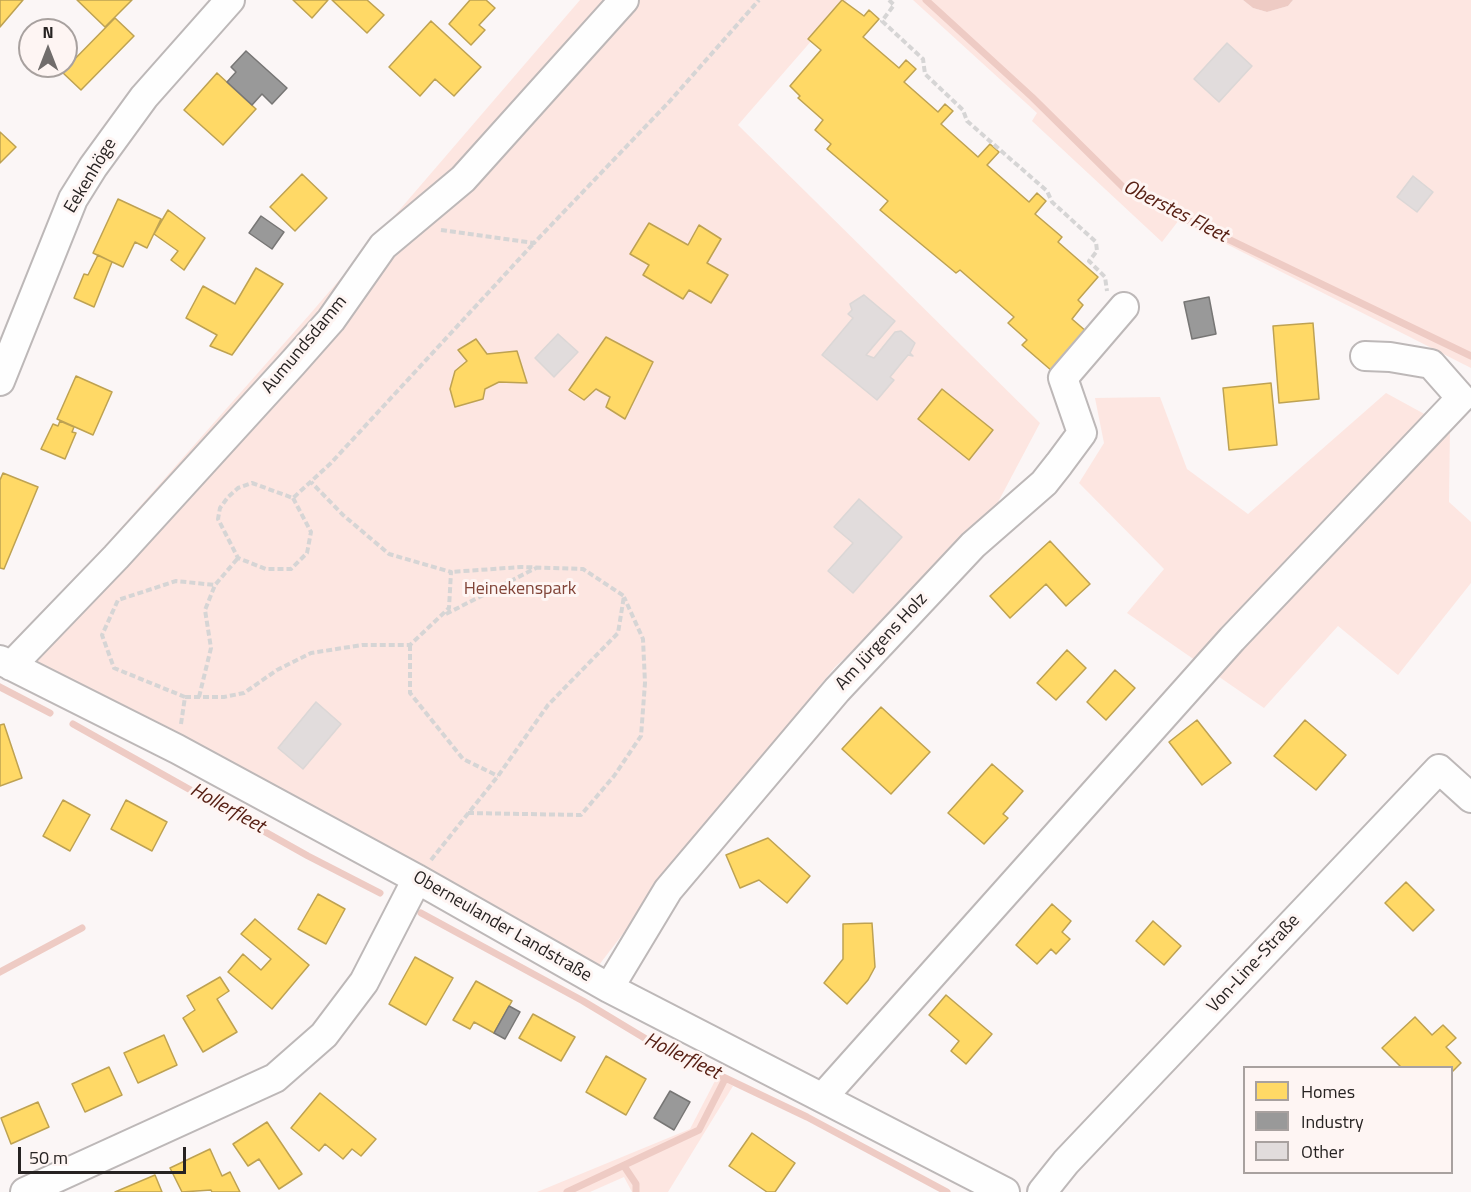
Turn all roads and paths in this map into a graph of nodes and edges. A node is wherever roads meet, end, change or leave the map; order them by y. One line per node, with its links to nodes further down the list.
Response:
1 (230, 0): 9 (street, Eekenhöge)
2 (624, 0): 5 (street, Aumundsdamm)
3 (759, 0): 6 (path)
4 (889, 0): 7 (path)
5 (407, 226): 6 (path); 20 (street, Aumundsdamm)
6 (534, 243): 11 (path)
7 (1124, 307): 28 (street, Am Jürgens Holz)
8 (1365, 356): 10 (street)
9 (0, 381)
10 (1466, 396): 29 (street)
11 (311, 482): 12 (path); 15 (path)
12 (293, 498): 13 (path); 13 (path)
13 (238, 558): 16 (path)
14 (536, 568): 15 (path); 17 (path); 18 (path)
15 (451, 572): 18 (path)
16 (214, 585): 21 (path); 22 (path)
17 (624, 596): 24 (path); 26 (path)
18 (440, 617): 19 (path)
19 (410, 645): 22 (path); 24 (path)
20 (6, 663): 23 (street, Oberneulander Landstraße)
21 (185, 697): 22 (path); 23 (path)
22 (199, 697)
23 (177, 749): 27 (street, Oberneulander Landstraße)
24 (498, 776): 26 (path)
25 (1471, 798): 32 (street, Von-Line-Straße)
26 (468, 813): 27 (path)
27 (417, 879): 28 (street, Oberneulander Landstraße); 30 (street)
28 (609, 988): 29 (street, Oberneulander Landstraße)
29 (823, 1097): 31 (street, Oberneulander Landstraße)
30 (25, 1192)
31 (1005, 1192)
32 (1042, 1192)

